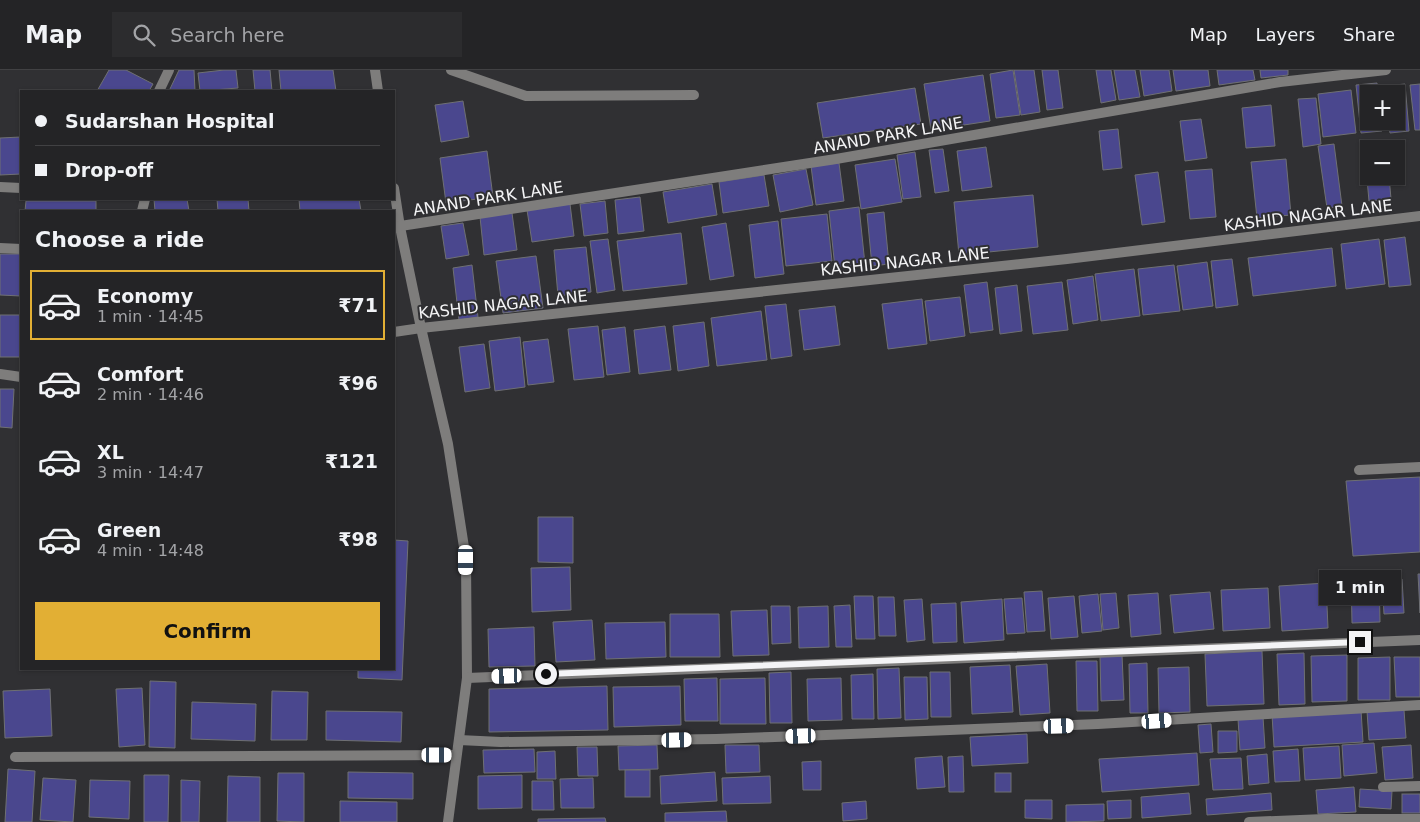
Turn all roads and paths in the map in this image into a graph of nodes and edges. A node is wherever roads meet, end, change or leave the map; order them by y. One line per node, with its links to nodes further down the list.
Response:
1 (169, 70): 5 (street)
2 (374, 70): 6 (street)
3 (451, 70): 7 (street)
4 (1386, 70): 12 (street, ANAND PARK LANE)
5 (159, 90)
6 (378, 90)
7 (694, 94)
8 (0, 187): 9 (street)
9 (20, 188)
10 (395, 200): 12 (street)
11 (1420, 216): 15 (street, KASHID NAGAR LANE)
12 (397, 227): 15 (street)
13 (0, 248): 14 (street)
14 (20, 249)
15 (421, 328): 16 (street, KASHID NAGAR LANE); 22 (street)
16 (395, 332)
17 (0, 374): 18 (street)
18 (20, 377)
19 (1420, 466): 20 (street)
20 (1359, 470)
21 (1420, 640): 22 (street)
22 (467, 678): 24 (street)
23 (1420, 705): 24 (street)
24 (458, 740): 25 (street)
25 (456, 755): 26 (street); 30 (street)
26 (15, 757)
27 (1383, 786): 28 (street)
28 (1420, 786)
29 (1420, 819): 31 (street)
30 (448, 822)
31 (1249, 822)

